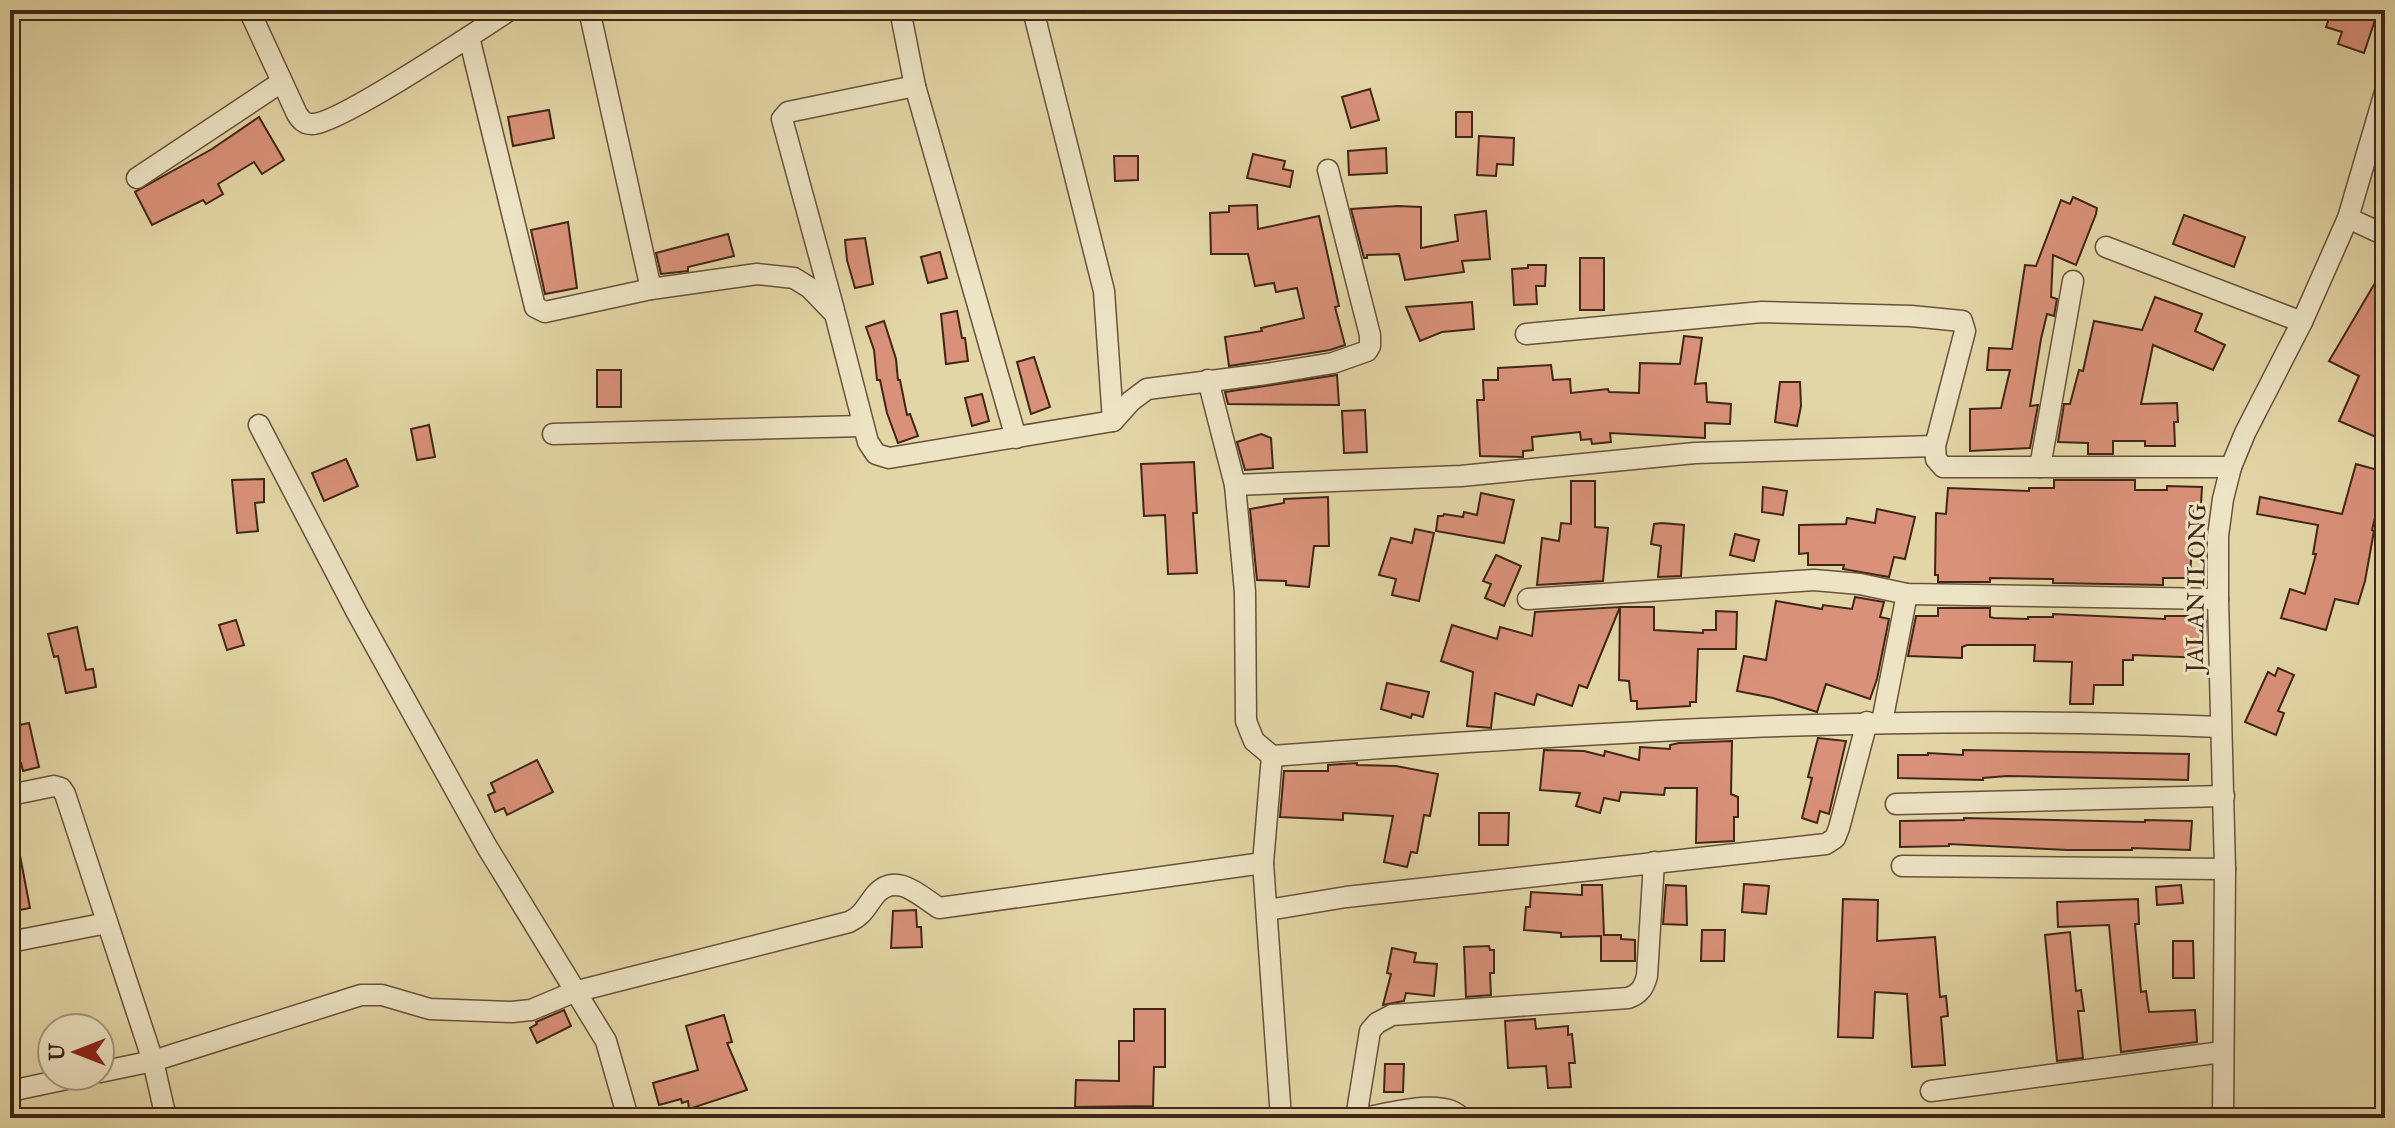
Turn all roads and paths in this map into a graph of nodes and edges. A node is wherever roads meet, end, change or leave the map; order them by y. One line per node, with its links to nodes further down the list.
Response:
1 (249, 10): 7 (street)
2 (510, 10): 6 (street)
3 (589, 10): 16 (street)
4 (900, 10): 8 (street)
5 (1033, 10): 21 (street)
6 (469, 37): 7 (street); 16 (street)
7 (280, 83): 11 (street)
8 (915, 86): 17 (street); 25 (street)
9 (2385, 92): 12 (street, JALAN ILONG)
10 (1328, 170): 20 (street)
11 (137, 178)
12 (2348, 218): 13 (street); 18 (street, JALAN ILONG)
13 (2385, 235)
14 (2106, 247): 18 (street)
15 (2073, 281): 27 (street)
16 (651, 289): 17 (street)
17 (835, 314): 23 (street)
18 (2302, 322): 28 (street, JALAN ILONG)
19 (1526, 334): 26 (street)
20 (1208, 380): 21 (street); 29 (street)
21 (1113, 421): 25 (street)
22 (259, 425): 46 (street)
23 (863, 426): 24 (street); 25 (street)
24 (553, 434)
25 (1016, 438)
26 (1935, 446): 27 (street); 29 (street)
27 (2040, 467): 28 (street)
28 (2231, 467): 32 (street, JALAN ILONG)
29 (1235, 485): 35 (street)
30 (1907, 594): 31 (street); 32 (street); 33 (street)
31 (1528, 599)
32 (2218, 599): 34 (street, JALAN ILONG)
33 (1875, 722): 34 (street); 35 (street); 39 (street)
34 (2220, 727): 37 (street, JALAN ILONG)
35 (1272, 756): 40 (street)
36 (10, 795): 44 (street)
37 (2224, 796): 38 (street); 42 (street, JALAN ILONG)
38 (1896, 804)
39 (1654, 862): 43 (street); 56 (street)
40 (1263, 863): 43 (street); 46 (street)
41 (1902, 866): 42 (street)
42 (2225, 869): 47 (street, JALAN ILONG)
43 (1268, 910): 55 (street)
44 (107, 923): 45 (street); 48 (street)
45 (10, 942)
46 (574, 992): 48 (street); 54 (street)
47 (2222, 1052): 52 (street); 59 (street, JALAN ILONG)
48 (153, 1061): 49 (street); 53 (street)
49 (116, 1069)
50 (36, 1086): 51 (street)
51 (10, 1091)
52 (1931, 1091)
53 (166, 1118)
54 (628, 1118)
55 (1281, 1118)
56 (1356, 1118)
57 (1364, 1118): 58 (street)
58 (1461, 1118)
59 (2223, 1118)

